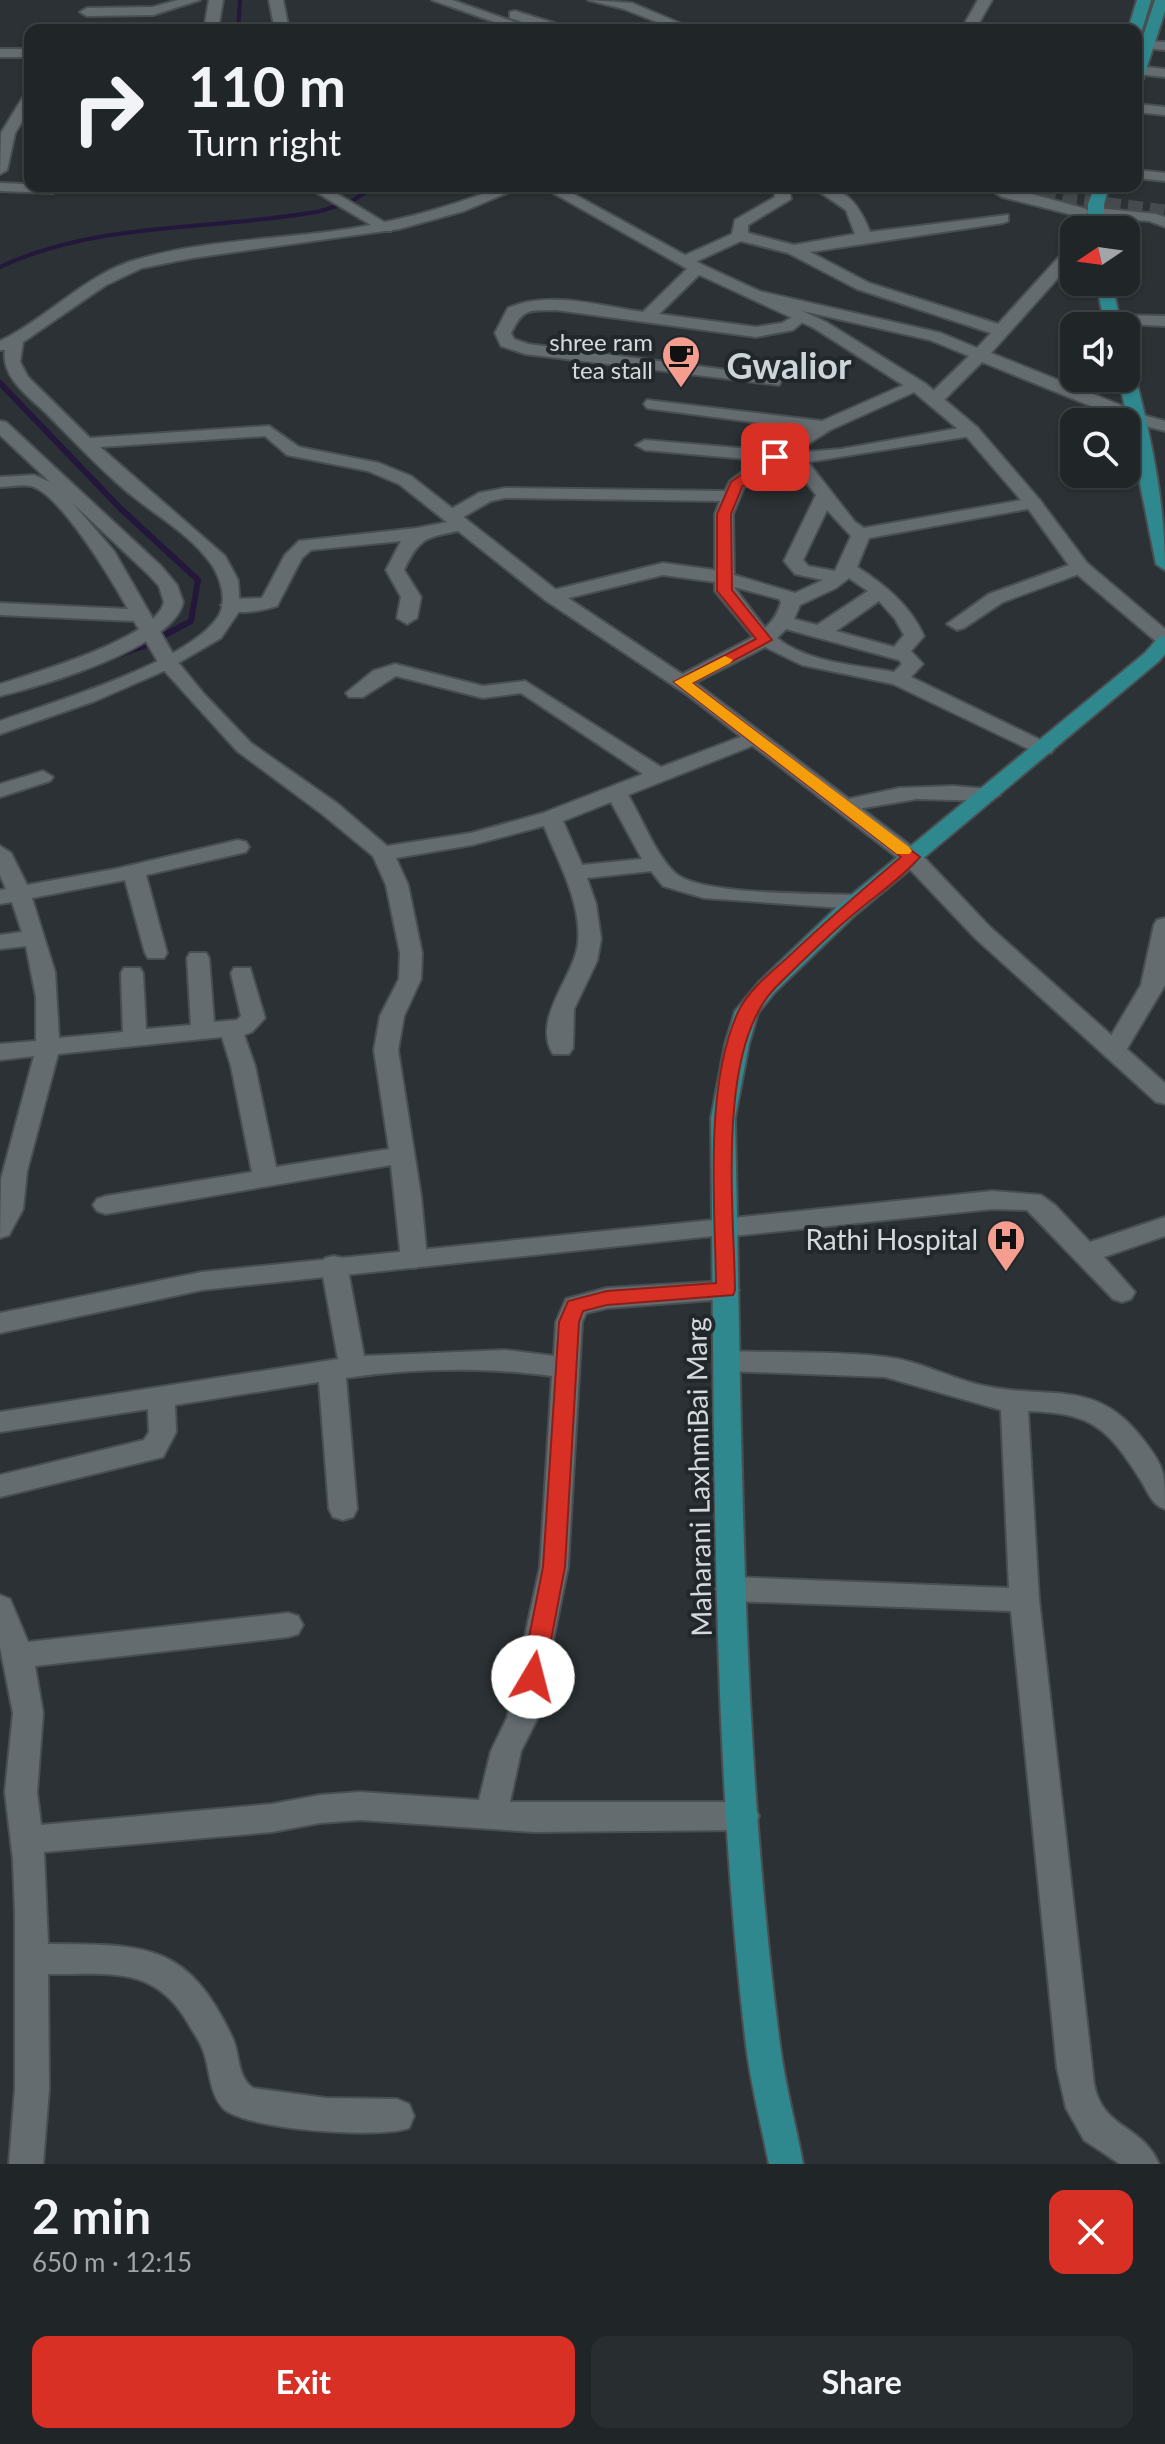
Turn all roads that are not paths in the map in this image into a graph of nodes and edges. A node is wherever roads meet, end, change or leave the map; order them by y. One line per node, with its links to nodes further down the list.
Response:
1 (193, 0): 11 (street)
2 (216, 0): 12 (street)
3 (276, 0): 13 (street)
4 (439, 0): 14 (street)
5 (471, 0): 15 (street)
6 (595, 0): 10 (street)
7 (985, 0): 17 (street)
8 (1144, 0): 18 (main road)
9 (1162, 0): 19 (main road)
10 (647, 6): 16 (street)
11 (87, 12)
12 (212, 24)
13 (281, 24)
14 (512, 24)
15 (544, 24)
16 (678, 24)
17 (971, 24)
18 (1137, 24)
19 (1149, 45): 20 (street); 23 (main road)
20 (1165, 46)
21 (0, 53): 22 (street)
22 (24, 53)
23 (1142, 62)
24 (1165, 73): 25 (street)
25 (1142, 74)
26 (24, 107): 29 (street)
27 (1142, 109): 28 (street)
28 (1165, 111)
29 (0, 170)
30 (1142, 175): 31 (street)
31 (1165, 177)
32 (0, 187): 33 (street)
33 (24, 188)
34 (323, 192): 48 (street)
35 (497, 192): 48 (street)
36 (559, 192): 53 (street)
37 (782, 192): 49 (street)
38 (828, 192): 50 (street)
39 (1005, 192): 42 (street)
40 (1084, 192): 43 (main road)
41 (1099, 192): 43 (main road)
42 (1012, 195): 43 (street); 46 (street)
43 (1088, 212): 44 (main road); 45 (main road); 47 (street)
44 (1086, 216)
45 (1090, 216)
46 (1003, 218): 50 (street); 51 (street)
47 (1165, 222)
48 (386, 228): 61 (street)
49 (740, 236): 52 (street); 53 (street)
50 (864, 237): 52 (street)
51 (1006, 237)
52 (794, 250): 60 (street)
53 (691, 264): 55 (street); 56 (street)
54 (1060, 265): 60 (street)
55 (754, 295): 57 (street); 62 (street)
56 (648, 316): 57 (street); 63 (street)
57 (801, 317): 64 (street)
58 (1165, 321): 59 (street)
59 (1140, 322)
60 (999, 330): 62 (street)
61 (8, 344): 74 (street)
62 (981, 354): 65 (street); 67 (street)
63 (773, 381)
64 (915, 385): 65 (street); 70 (street)
65 (935, 399): 73 (street)
66 (653, 404): 70 (street)
67 (1109, 408)
68 (1140, 419): 72 (street)
69 (0, 426): 97 (street)
70 (824, 426): 76 (street)
71 (1140, 426): 85 (main road)
72 (1165, 426)
73 (971, 431): 77 (street); 81 (street)
74 (87, 443): 82 (street); 92 (street)
75 (645, 445): 76 (street)
76 (775, 457): 77 (street); 80 (street)
77 (796, 458): 79 (street)
78 (0, 482): 97 (street)
79 (825, 495): 84 (street); 87 (street)
80 (730, 496): 82 (street); 88 (street)
81 (1033, 503): 84 (street); 86 (street)
82 (455, 521): 83 (street); 90 (street)
83 (417, 534): 92 (street); 94 (street)
84 (861, 534): 87 (street)
85 (1165, 564)
86 (1080, 567): 96 (street); 100 (street)
87 (845, 574): 89 (street); 91 (street)
88 (723, 578): 90 (street); 91 (street); 99 (street)
89 (878, 593): 98 (street); 101 (street)
90 (552, 596): 104 (street)
91 (791, 602): 95 (street)
92 (231, 605): 102 (street)
93 (0, 609): 97 (street)
94 (407, 618)
95 (783, 622): 98 (street); 99 (street)
96 (957, 624)
97 (147, 627): 102 (street); 105 (street)
98 (822, 631): 101 (street)
99 (765, 640): 103 (street); 104 (street)
100 (1165, 641): 109 (main road, Maharani LaxhmiBai Marg)
101 (898, 654): 103 (street)
102 (166, 660): 107 (street); 119 (street)
103 (899, 679): 109 (street)
104 (682, 682): 108 (street)
105 (0, 690)
106 (356, 693): 110 (street)
107 (0, 728)
108 (755, 738): 110 (street); 115 (street)
109 (1044, 749): 114 (main road, Maharani LaxhmiBai Marg)
110 (660, 776): 113 (street)
111 (43, 777): 112 (street)
112 (0, 791)
113 (616, 793): 116 (street); 121 (street)
114 (989, 795): 115 (street); 120 (main road, Maharani LaxhmiBai Marg)
115 (846, 805): 120 (street)
116 (551, 818): 119 (street); 123 (street)
117 (238, 847): 122 (street)
118 (0, 853): 124 (street)
119 (383, 853): 141 (street)
120 (911, 857): 125 (main road, Maharani LaxhmiBai Marg); 138 (street)
121 (658, 864): 123 (street); 125 (street)
122 (134, 871): 124 (street); 129 (street)
123 (572, 873): 137 (street)
124 (11, 896): 127 (street)
125 (857, 902): 145 (main road, Maharani LaxhmiBai Marg)
126 (1165, 925): 138 (street)
127 (33, 938): 128 (street); 136 (street)
128 (0, 942)
129 (156, 953)
130 (198, 958): 134 (street)
131 (132, 973): 135 (street)
132 (242, 973): 133 (street)
133 (231, 1030): 134 (street); 142 (street)
134 (203, 1033): 135 (street)
135 (135, 1039): 136 (street)
136 (47, 1048): 139 (street); 146 (street)
137 (561, 1048)
138 (1114, 1051): 140 (street)
139 (0, 1052)
140 (1165, 1096)
141 (401, 1155): 142 (street); 148 (street)
142 (266, 1179): 143 (street)
143 (106, 1205)
144 (1165, 1226): 147 (street)
145 (723, 1228): 147 (street); 148 (street); 150 (main road, Maharani LaxhmiBai Marg)
146 (0, 1229)
147 (1087, 1253): 151 (street)
148 (414, 1259): 149 (street)
149 (334, 1265): 152 (street); 155 (street)
150 (726, 1290): 153 (main road, Maharani LaxhmiBai Marg); 154 (street)
151 (1122, 1292)
152 (0, 1323)
153 (727, 1361): 157 (street); 162 (main road, Maharani LaxhmiBai Marg)
154 (566, 1368): 155 (street); 168 (street)
155 (343, 1369): 156 (street); 161 (street)
156 (160, 1396): 158 (street); 159 (street)
157 (1014, 1401): 160 (street); 163 (street)
158 (0, 1422)
159 (0, 1486)
160 (1165, 1498)
161 (343, 1509)
162 (731, 1589): 163 (street); 169 (main road, Maharani LaxhmiBai Marg)
163 (1024, 1600): 175 (street)
164 (0, 1607): 166 (street)
165 (288, 1625): 166 (street)
166 (18, 1656): 167 (street)
167 (10, 1794): 170 (street)
168 (491, 1814): 169 (street); 170 (street)
169 (743, 1816): 174 (main road, Maharani LaxhmiBai Marg)
170 (26, 1840): 171 (street)
171 (30, 1959): 172 (street); 173 (street)
172 (397, 2116)
173 (26, 2164)
174 (786, 2164)
175 (1142, 2164)

